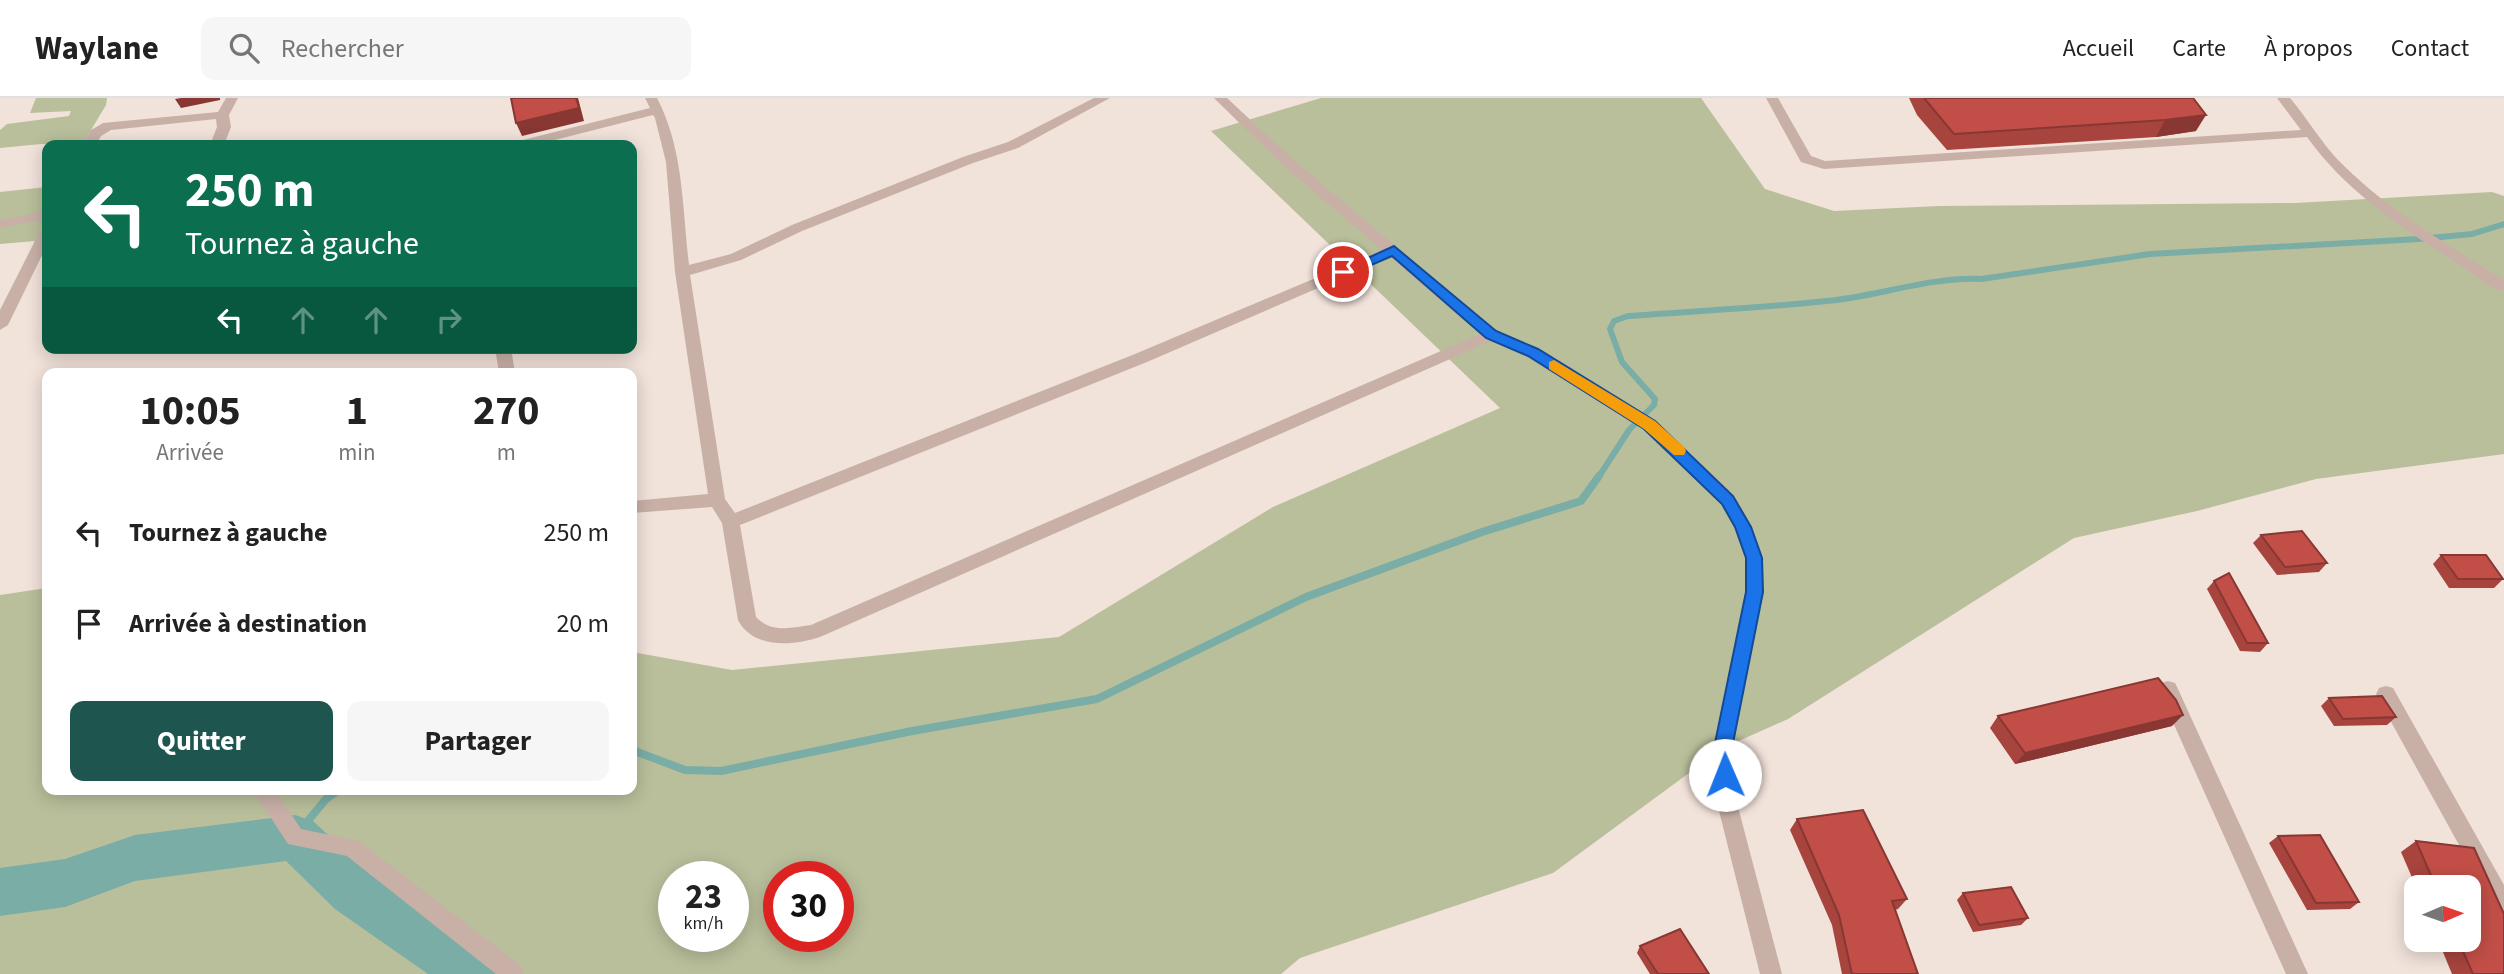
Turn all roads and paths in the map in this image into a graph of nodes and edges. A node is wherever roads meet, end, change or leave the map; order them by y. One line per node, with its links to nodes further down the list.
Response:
1 (232, 98): 7 (street)
2 (1104, 98): 16 (street)
3 (1220, 98): 15 (street)
4 (1772, 98): 8 (street)
5 (2283, 98): 8 (street)
6 (654, 104): 11 (street); 16 (street)
7 (222, 115): 9 (street); 10 (street)
8 (2311, 133): 17 (street)
9 (92, 140)
10 (219, 140)
11 (536, 140)
12 (42, 216): 13 (street)
13 (0, 224)
14 (42, 241): 18 (street)
15 (1394, 250): 19 (street); 22 (street)
16 (682, 272): 20 (street)
17 (2504, 287)
18 (0, 325)
19 (1491, 335): 22 (street); 28 (street)
20 (717, 500): 21 (street); 22 (street)
21 (637, 507)
22 (731, 522)
23 (2168, 689): 29 (street)
24 (2386, 694): 26 (street)
25 (266, 795): 27 (street)
26 (2504, 905)
27 (513, 974)
28 (1771, 974)
29 (2297, 974)

